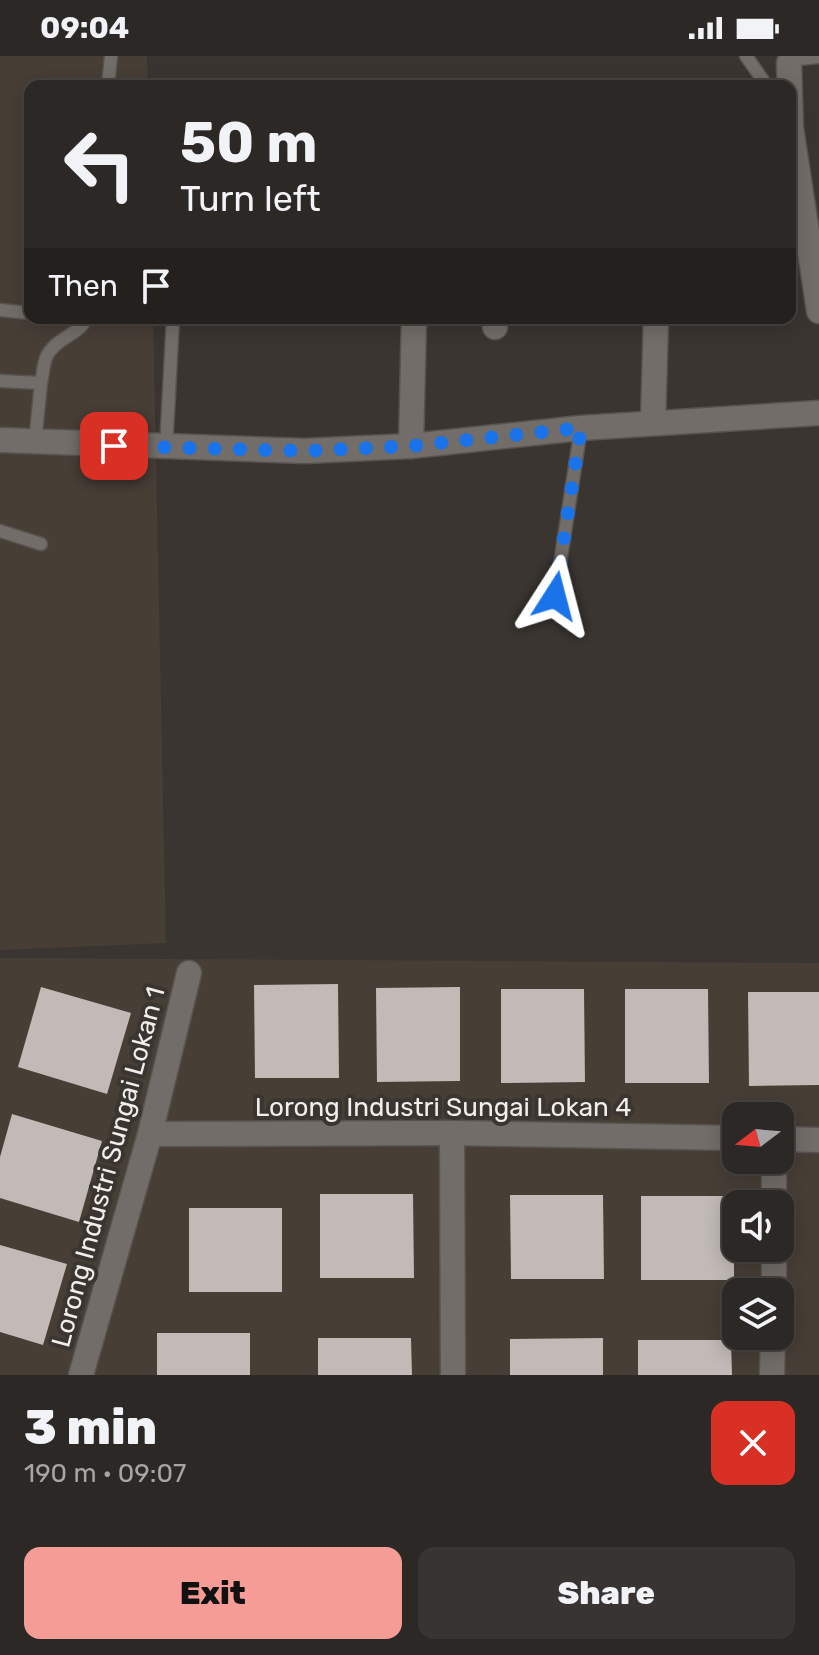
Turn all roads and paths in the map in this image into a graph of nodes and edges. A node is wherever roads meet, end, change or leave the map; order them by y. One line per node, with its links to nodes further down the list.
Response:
1 (111, 56): 5 (lane)
2 (746, 56): 6 (lane)
3 (819, 57): 4 (lane)
4 (789, 59): 7 (street)
5 (109, 80)
6 (763, 80)
7 (789, 80)
8 (796, 166): 10 (street)
9 (0, 310): 11 (lane)
10 (819, 311)
11 (24, 312)
12 (84, 324): 17 (lane)
13 (173, 324): 24 (lane)
14 (414, 324): 23 (street)
15 (656, 324): 19 (street)
16 (0, 381): 17 (lane)
17 (41, 383): 22 (lane)
18 (819, 413): 19 (street)
19 (653, 423): 20 (street)
20 (581, 428): 23 (street); 27 (lane)
21 (0, 440): 22 (street)
22 (35, 442): 24 (street)
23 (411, 446): 24 (street)
24 (166, 449)
25 (0, 531): 26 (lane)
26 (41, 544)
27 (555, 596)
28 (189, 973): 30 (street, Lorong Industri Sungai Lokan 1)
29 (452, 1133): 30 (street, Lorong Industri Sungai Lokan 4); 31 (street, Lorong Industri Sungai Lokan 4); 36 (street)
30 (150, 1134): 35 (street, Lorong Industri Sungai Lokan 1)
31 (722, 1138)
32 (794, 1139): 33 (street)
33 (819, 1140)
34 (773, 1350): 37 (street)
35 (81, 1375)
36 (453, 1375)
37 (772, 1375)

